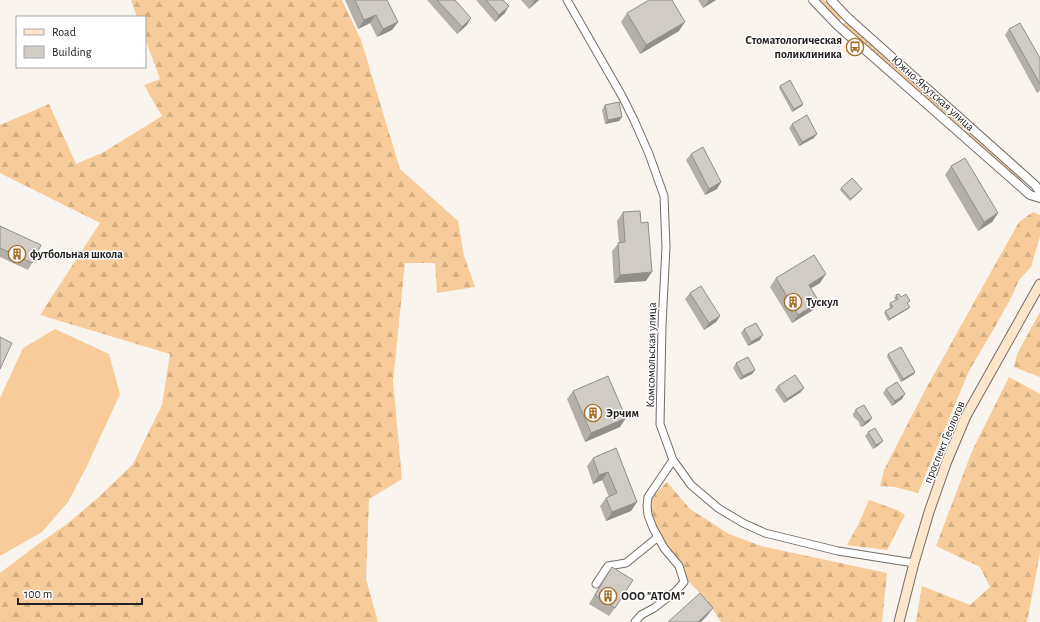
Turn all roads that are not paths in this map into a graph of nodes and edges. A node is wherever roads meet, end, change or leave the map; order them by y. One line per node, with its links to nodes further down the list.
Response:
1 (567, 0): 7 (street, Комсомольская улица)
2 (813, 0): 5 (street, Южно-Якутская улица)
3 (831, 0): 4 (street, Южно-Якутская улица)
4 (1040, 192)
5 (1040, 198)
6 (1040, 284): 9 (main road, проспект Геологов)
7 (673, 460): 8 (street); 9 (street, Комсомольская улица)
8 (658, 537): 10 (street); 11 (street)
9 (914, 563): 12 (main road, проспект Геологов)
10 (596, 584)
11 (635, 622)
12 (900, 622)

